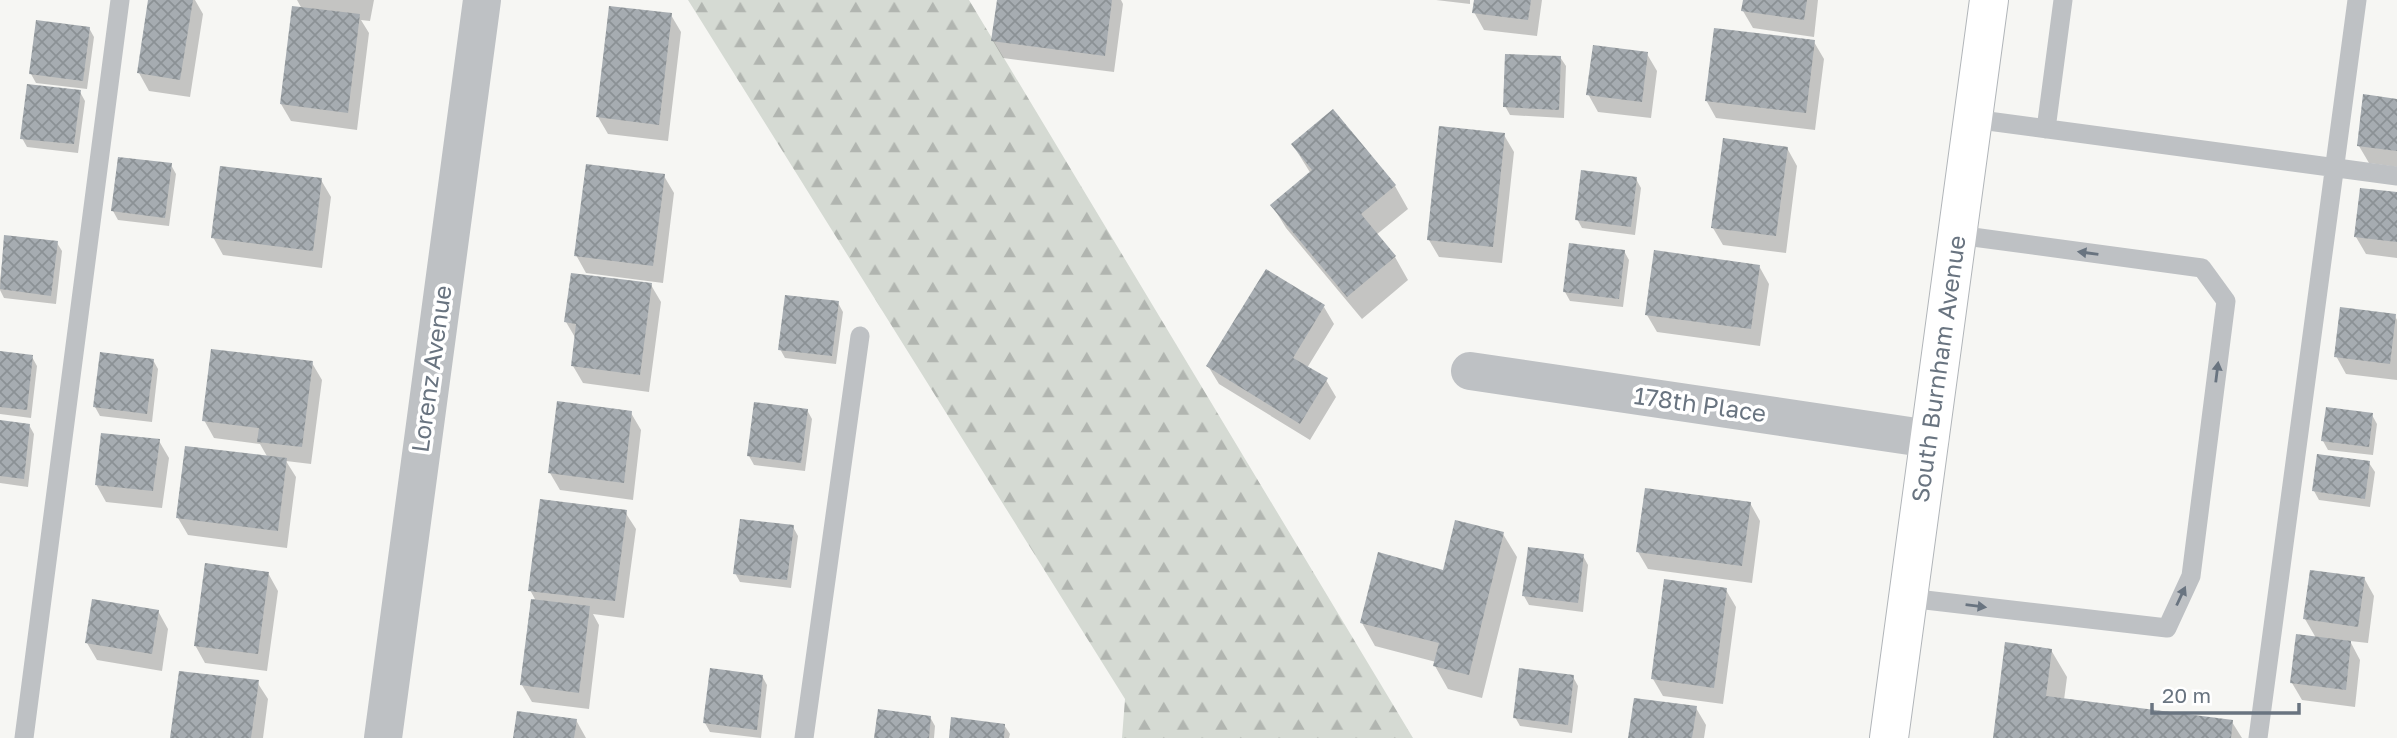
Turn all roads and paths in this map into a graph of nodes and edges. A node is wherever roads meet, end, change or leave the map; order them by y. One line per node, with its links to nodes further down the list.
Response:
1 (120, 0): 15 (lane)
2 (482, 0): 16 (street, Lorenz Avenue)
3 (1989, 0): 6 (main road, South Burnham Avenue)
4 (2063, 0): 7 (lane)
5 (2357, 0): 8 (lane)
6 (1973, 119): 7 (lane); 10 (main road, South Burnham Avenue)
7 (2046, 129): 8 (lane)
8 (2334, 168): 9 (lane); 19 (lane)
9 (2397, 176)
10 (1958, 235): 13 (main road, South Burnham Avenue); 14 (lane, one-way to 10)
11 (860, 336): 17 (lane)
12 (1470, 371): 13 (street, 178th Place)
13 (1930, 439): 14 (main road, South Burnham Avenue)
14 (1908, 598): 18 (main road, South Burnham Avenue)
15 (24, 738)
16 (383, 738)
17 (804, 738)
18 (1889, 738)
19 (2258, 738)

